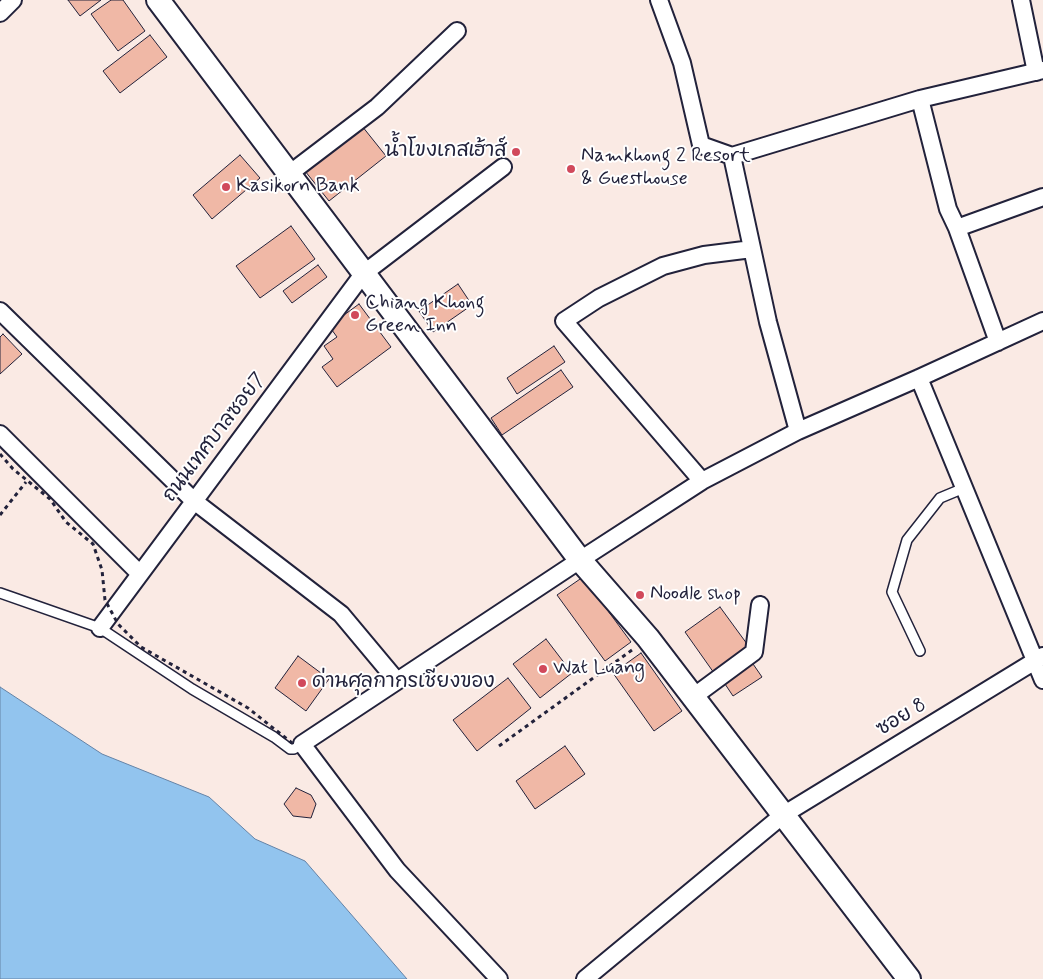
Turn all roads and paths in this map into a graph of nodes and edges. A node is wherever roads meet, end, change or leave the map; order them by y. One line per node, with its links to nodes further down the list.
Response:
1 (14, 0): 5 (street)
2 (158, 0): 11 (main road)
3 (659, 0): 9 (street)
4 (1021, 0): 7 (street)
5 (0, 13)
6 (457, 31): 11 (street)
7 (1039, 71): 8 (street)
8 (920, 99): 9 (street); 13 (street)
9 (732, 156): 14 (street)
10 (503, 167): 15 (street, ถนนเทศบาลซอย7)
11 (289, 174): 15 (main road)
12 (1043, 197): 13 (street)
13 (957, 228): 18 (street)
14 (752, 249): 20 (street); 24 (street)
15 (363, 274): 26 (street, ถนนเทศบาลซอย7); 28 (main road)
16 (0, 310): 26 (street)
17 (1043, 321): 18 (street)
18 (998, 342): 19 (street)
19 (919, 378): 20 (street); 25 (street)
20 (798, 431): 24 (street)
21 (0, 434): 23 (street)
22 (0, 454): 39 (path, bridge)
23 (36, 470): 27 (path); 29 (street)
24 (702, 481): 28 (street)
25 (964, 488): 34 (lane); 35 (street)
26 (194, 501): 29 (street, ถนนเทศบาลซอย7); 37 (street)
27 (0, 514)
28 (580, 560): 33 (main road); 37 (street)
29 (140, 574): 32 (street, ถนนเทศบาลซอย7)
30 (0, 593): 32 (lane)
31 (760, 605): 38 (street)
32 (100, 628): 39 (lane)
33 (648, 638): 38 (main road); 40 (path)
34 (920, 651)
35 (1039, 659): 36 (street); 41 (street, ซอย 8)
36 (1043, 680)
37 (397, 681): 39 (street)
38 (693, 697): 41 (main road)
39 (297, 744): 42 (street)
40 (499, 746)
41 (783, 815): 43 (street, ซอย 8); 44 (main road)
42 (500, 979)
43 (585, 979)
44 (909, 979)

